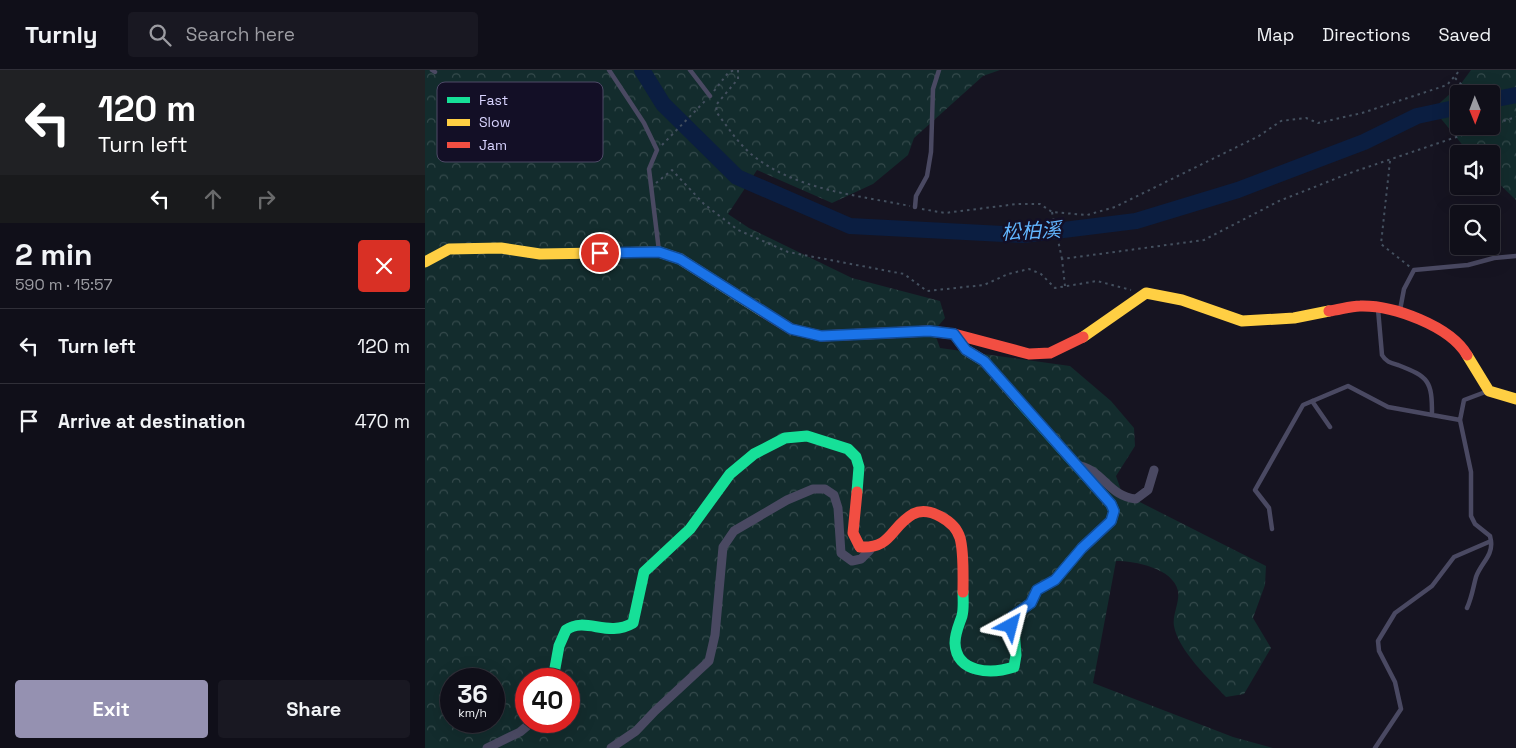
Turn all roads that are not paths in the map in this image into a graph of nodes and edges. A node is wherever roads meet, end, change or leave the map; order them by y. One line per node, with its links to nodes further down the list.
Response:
1 (609, 70): 6 (lane)
2 (690, 70): 4 (lane)
3 (939, 70): 5 (lane)
4 (710, 96)
5 (915, 207)
6 (659, 252): 8 (street); 11 (street)
7 (1516, 256): 10 (lane)
8 (425, 262)
9 (1378, 307): 10 (street); 11 (street); 15 (lane)
10 (1400, 312): 12 (street)
11 (954, 334): 18 (street)
12 (1489, 391): 13 (street); 16 (lane)
13 (1516, 399)
14 (1312, 401): 15 (lane); 17 (lane); 20 (lane)
15 (1432, 414): 16 (lane)
16 (1460, 420): 21 (lane)
17 (1331, 427)
18 (1075, 465): 19 (street); 22 (street)
19 (1154, 470)
20 (1271, 529)
21 (1491, 540): 23 (lane); 28 (lane)
22 (870, 550): 24 (street); 27 (street)
23 (1467, 608)
24 (556, 668)
25 (518, 733): 26 (street)
26 (487, 748)
27 (611, 748)
28 (1375, 748)

